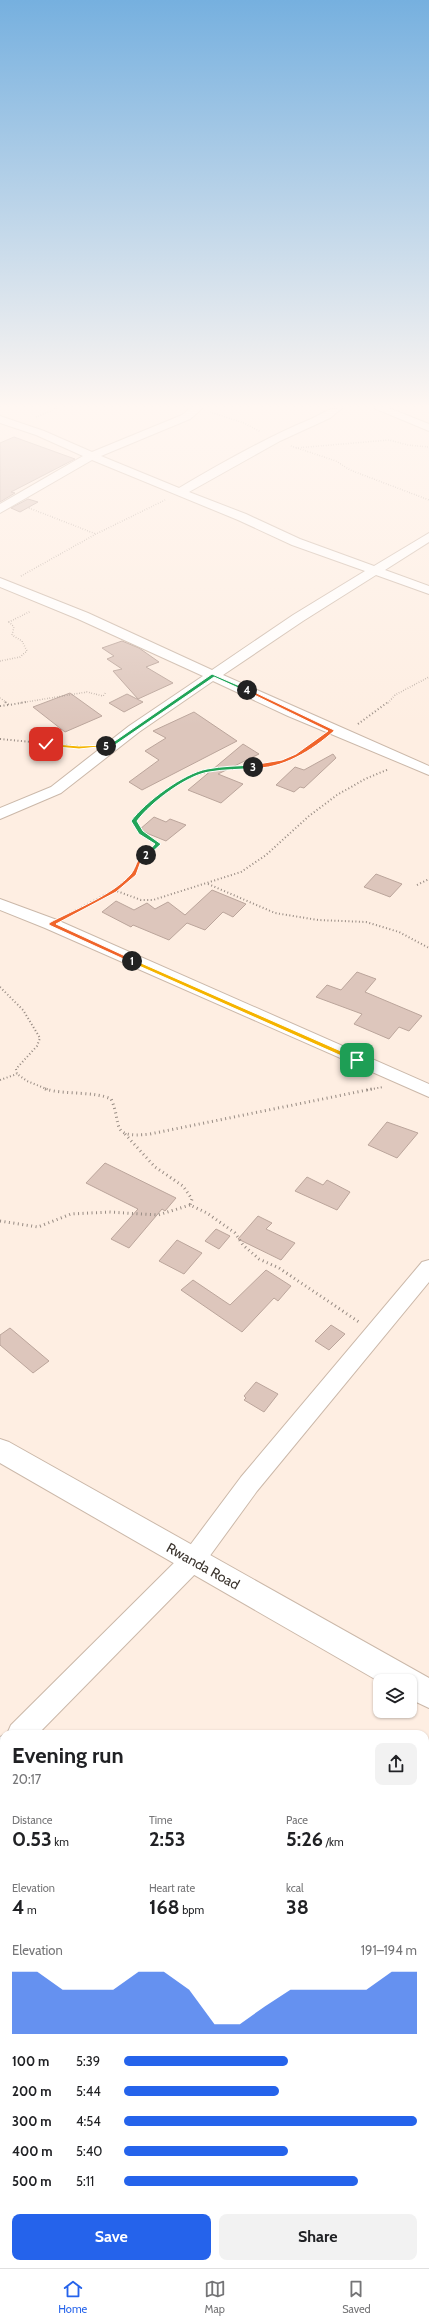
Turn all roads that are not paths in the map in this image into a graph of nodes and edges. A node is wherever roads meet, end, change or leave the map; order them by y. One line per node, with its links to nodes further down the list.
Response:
1 (234, 514): 3 (street)
2 (429, 537): 3 (street)
3 (374, 570): 5 (street); 6 (street)
4 (2, 583): 6 (street)
5 (429, 590)
6 (214, 675): 7 (street); 8 (street)
7 (429, 771)
8 (0, 814)
9 (2, 909): 10 (street)
10 (429, 1091)
11 (429, 1268): 13 (street)
12 (0, 1450): 13 (highway, Rwanda Road)
13 (193, 1560): 14 (highway, Rwanda Road); 17 (street)
14 (394, 1674)
15 (417, 1687): 16 (highway)
16 (429, 1694)
17 (24, 1730)

